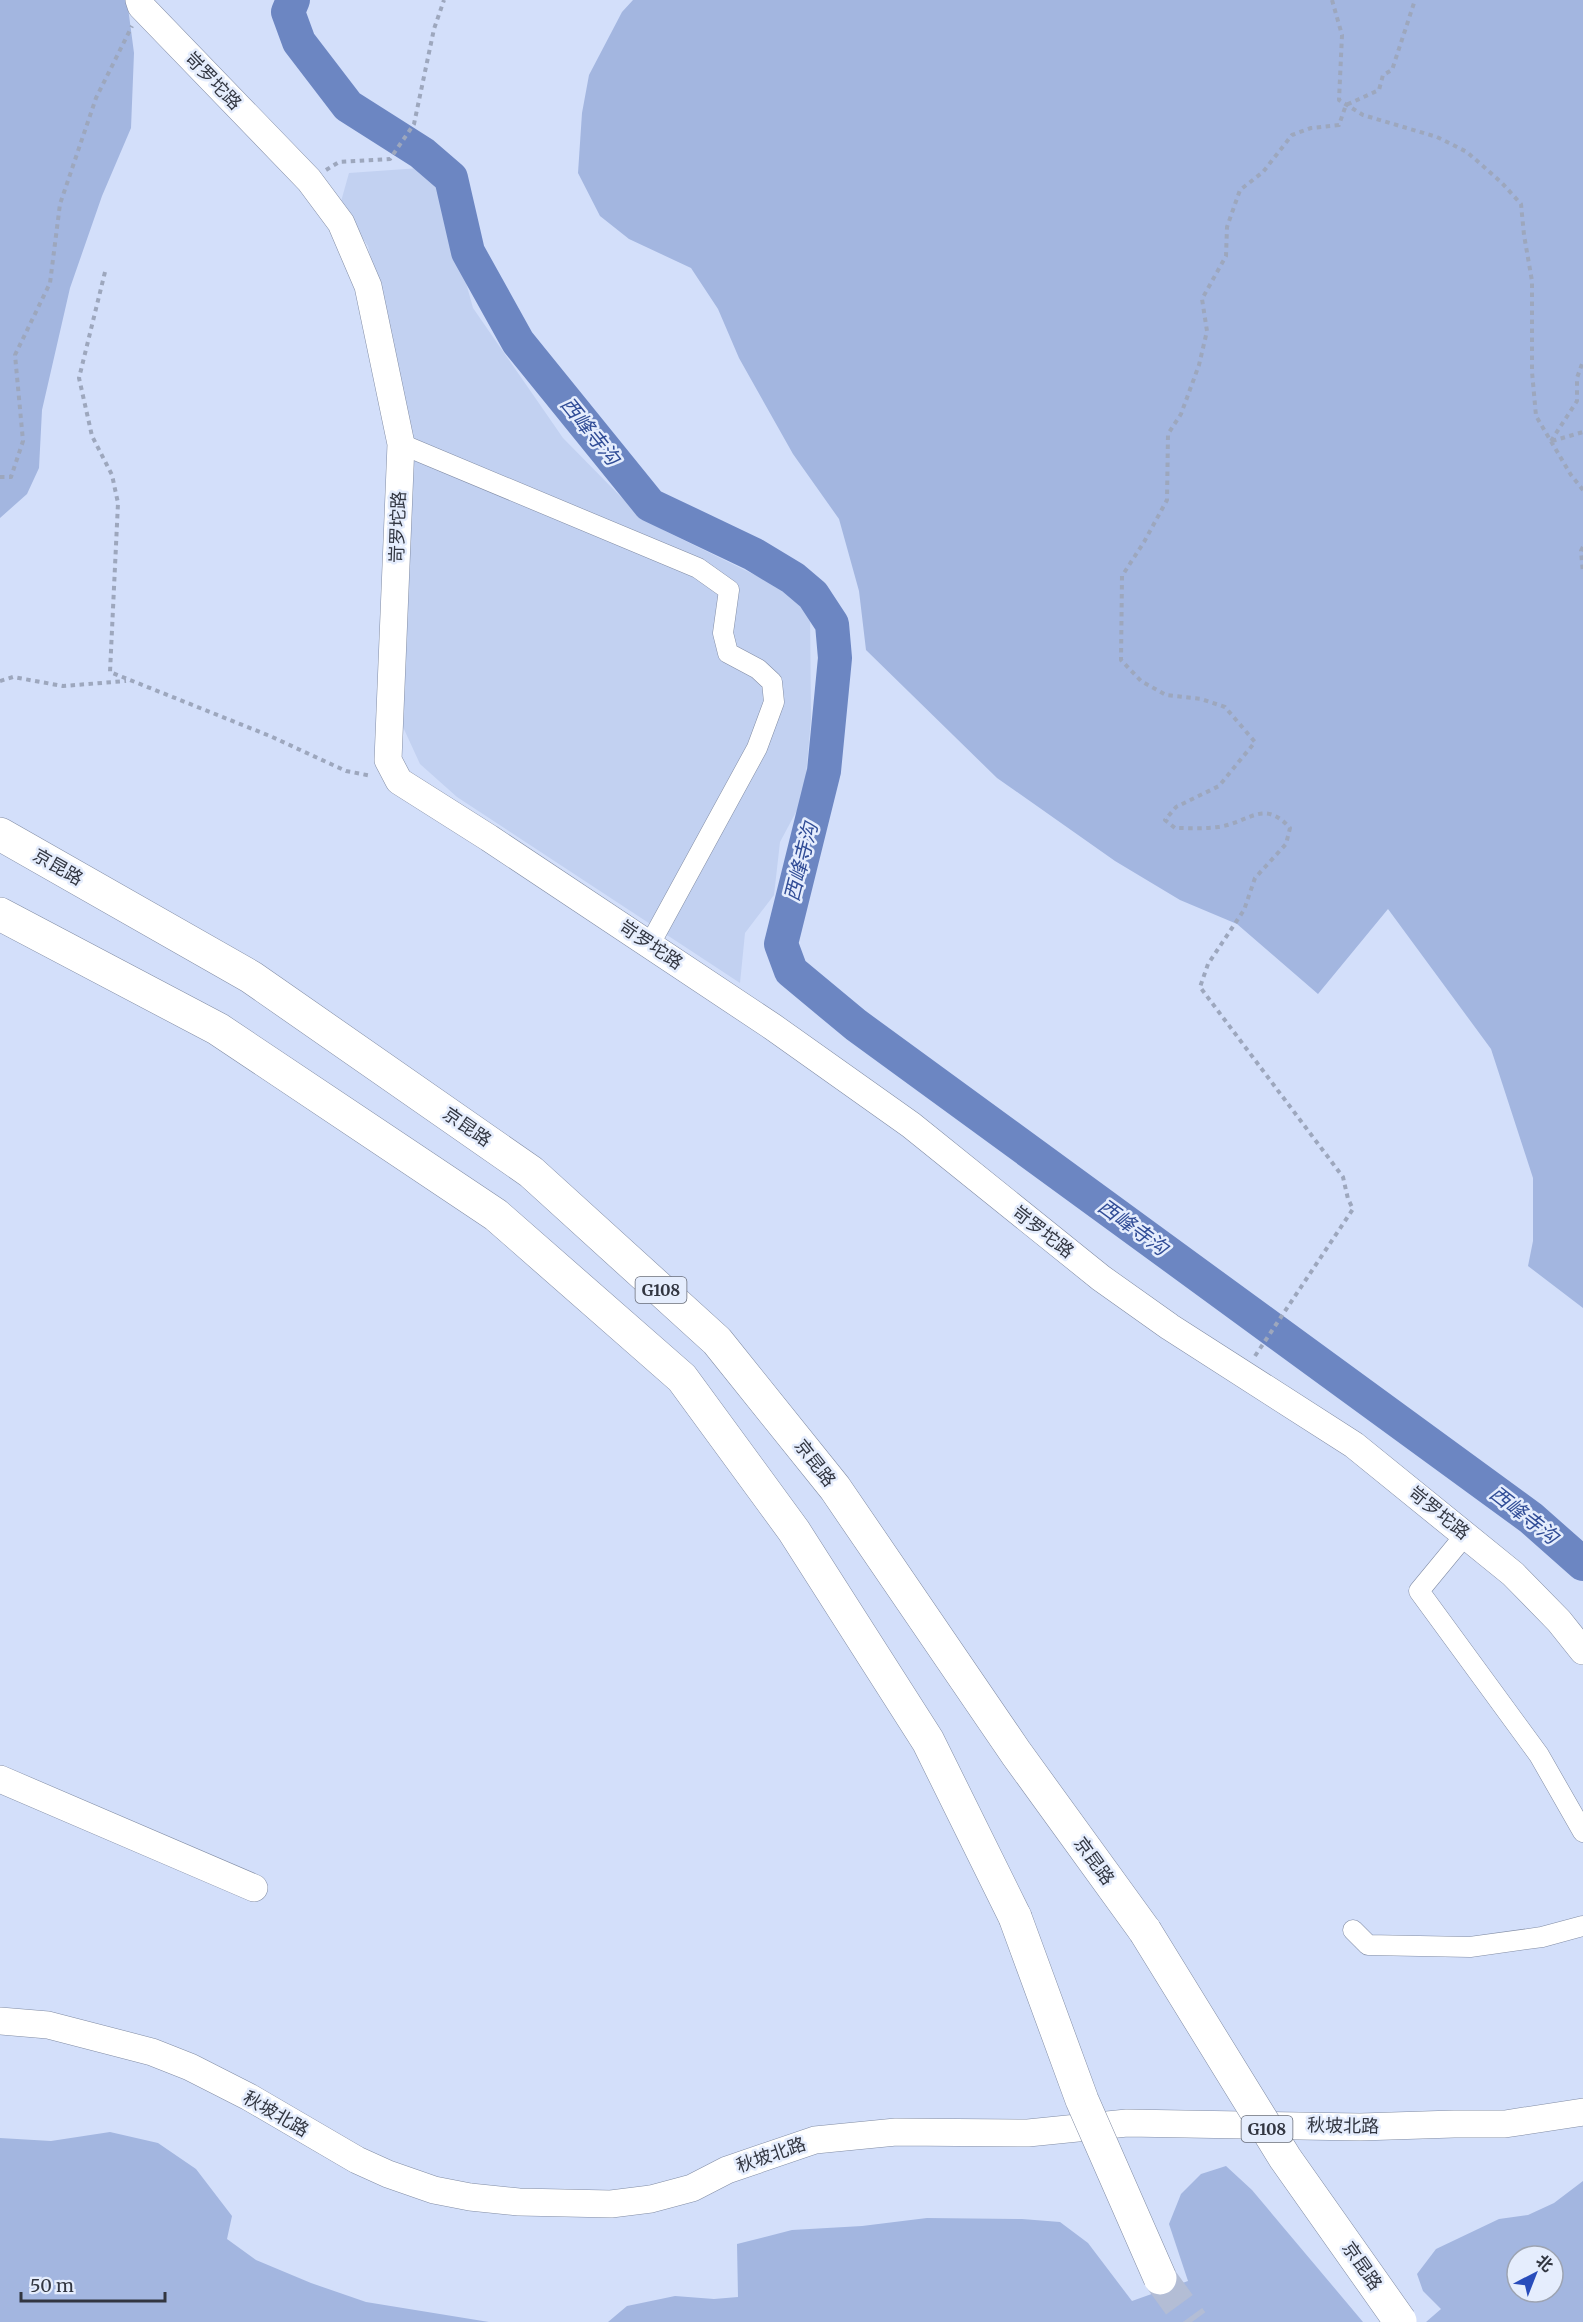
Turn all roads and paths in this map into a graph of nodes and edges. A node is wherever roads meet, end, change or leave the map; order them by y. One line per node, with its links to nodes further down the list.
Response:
1 (444, 0): 6 (path)
2 (1332, 0): 5 (path)
3 (1415, 0): 5 (path)
4 (140, 3): 6 (street, 岢罗坨路); 12 (path)
5 (1346, 105): 10 (path); 22 (path)
6 (309, 180): 11 (street, 岢罗坨路)
7 (105, 272): 16 (path)
8 (1583, 361): 10 (path)
9 (1583, 432): 10 (path)
10 (1551, 441): 13 (path)
11 (401, 444): 18 (street, 岢罗坨路); 21 (street)
12 (0, 477)
13 (1583, 490)
14 (1583, 548): 15 (path)
15 (1583, 573)
16 (130, 680): 17 (path); 18 (path)
17 (0, 681)
18 (399, 781): 21 (street, 岢罗坨路)
19 (0, 834): 33 (highway, 京昆路 / G108, bridge)
20 (0, 914): 32 (highway, G108, bridge)
21 (650, 944): 23 (street, 岢罗坨路)
22 (1255, 1357)
23 (1466, 1534): 24 (street, 岢罗坨路); 26 (street)
24 (1583, 1651)
25 (0, 1779): 27 (street)
26 (1583, 1832)
27 (254, 1888)
28 (1583, 1926): 29 (street)
29 (1353, 1930)
30 (0, 2021): 31 (street, 秋坡北路)
31 (1583, 2112)
32 (1160, 2278)
33 (1400, 2320)

